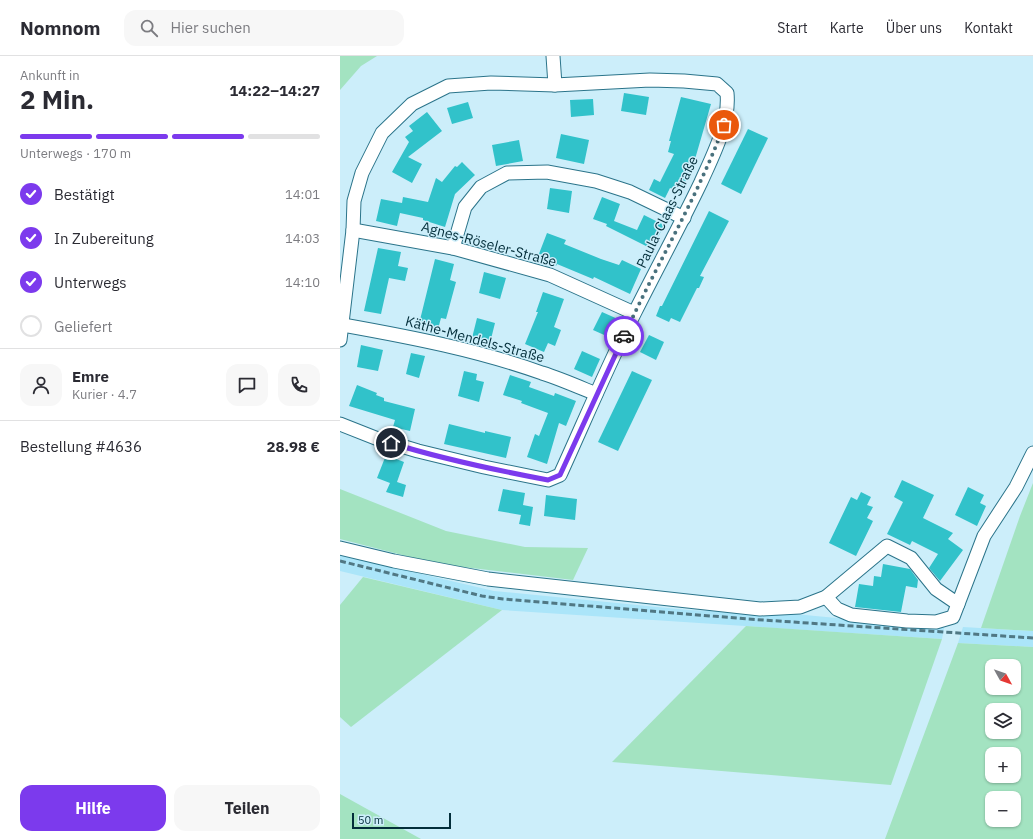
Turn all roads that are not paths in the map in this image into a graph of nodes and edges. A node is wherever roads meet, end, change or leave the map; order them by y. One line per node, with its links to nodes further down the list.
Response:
1 (553, 56): 2 (street)
2 (555, 85): 3 (street, Paula-Claas-Straße); 4 (street)
3 (684, 218): 5 (street); 6 (street, Paula-Claas-Straße)
4 (353, 230): 5 (street, Agnes-Röseler-Straße); 7 (street)
5 (453, 248): 6 (street, Agnes-Röseler-Straße)
6 (634, 313): 9 (street, Paula-Claas-Straße)
7 (343, 325): 8 (street); 9 (street, Käthe-Mendels-Straße)
8 (340, 340)
9 (596, 394): 10 (street, Paula-Claas-Straße)
10 (340, 424)
11 (1033, 453): 14 (street)
12 (340, 548): 13 (street)
13 (826, 597): 14 (street); 14 (street)
14 (958, 604)

